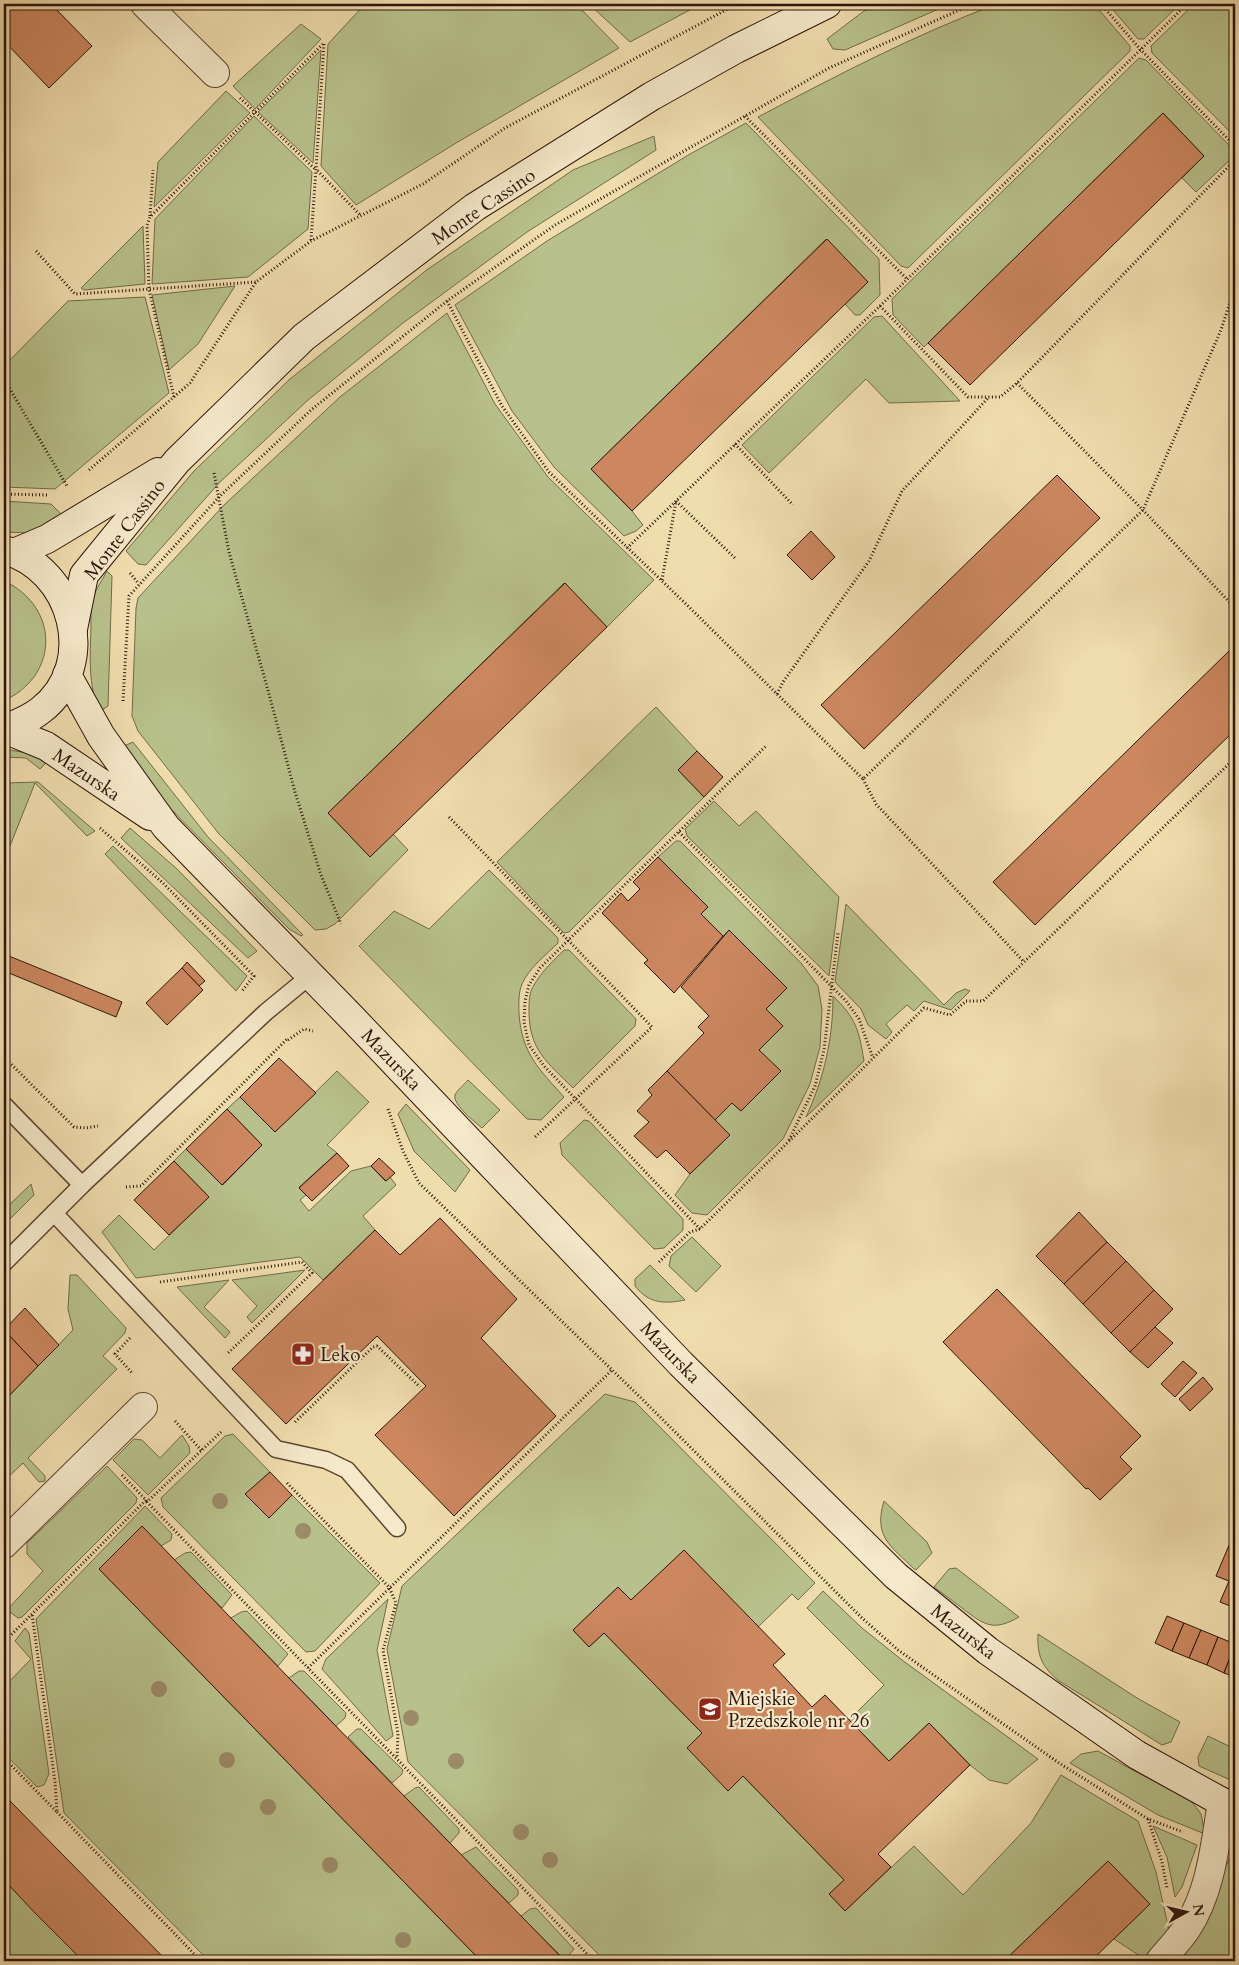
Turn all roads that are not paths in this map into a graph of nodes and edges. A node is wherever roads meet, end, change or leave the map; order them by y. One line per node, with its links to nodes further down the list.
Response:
1 (145, 4): 3 (street)
2 (827, 4): 4 (street, Monte Cassino)
3 (215, 73)
4 (176, 461): 5 (street, Monte Cassino); 6 (street, Monte Cassino)
5 (9, 552): 6 (street)
6 (73, 629): 7 (street)
7 (67, 675): 8 (street); 9 (street, Mazurska)
8 (4, 729): 9 (street, Mazurska)
9 (166, 827): 10 (street, Mazurska)
10 (311, 975): 12 (lane); 18 (street, Mazurska)
11 (4, 1105): 12 (lane)
12 (82, 1185): 13 (lane)
13 (54, 1213): 14 (lane); 16 (lane)
14 (4, 1263)
15 (143, 1407): 17 (street)
16 (397, 1528)
17 (4, 1544)
18 (1229, 1805): 19 (street)
19 (1160, 1961)

